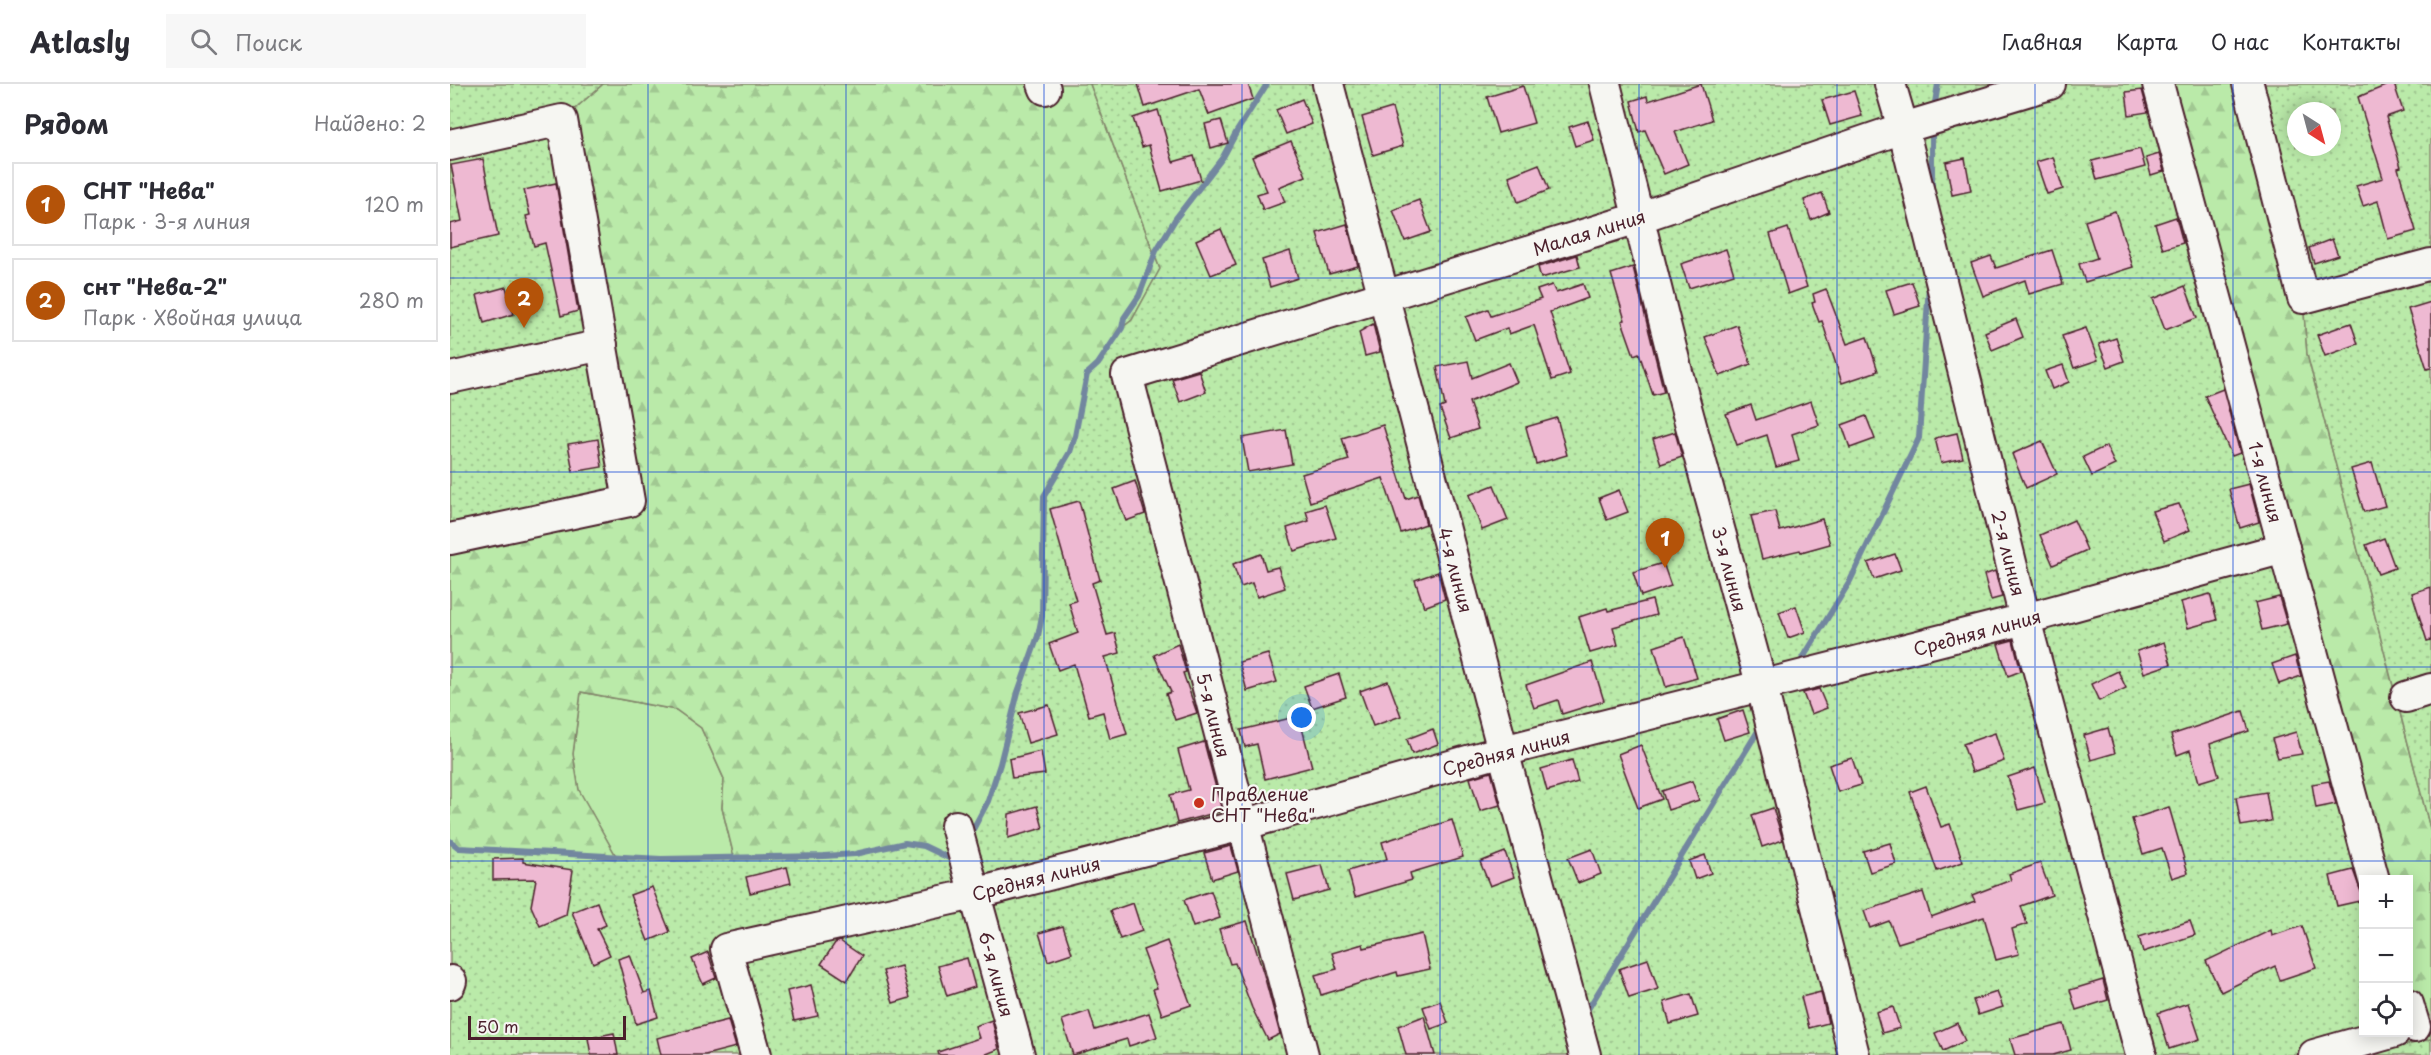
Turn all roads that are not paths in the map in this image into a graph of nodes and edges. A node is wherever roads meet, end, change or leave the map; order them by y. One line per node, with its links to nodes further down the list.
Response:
1 (1328, 84): 11 (street, 4-я линия)
2 (1605, 84): 9 (street, 3-я линия)
3 (1890, 84): 7 (street, 2-я линия)
4 (2050, 84): 7 (street, Малая линия)
5 (2158, 84): 16 (street, 1-я линия)
6 (2248, 84): 10 (street)
7 (1911, 126): 9 (street, Малая линия); 17 (street, 2-я линия)
8 (450, 145): 12 (street)
9 (1638, 218): 11 (street, Малая линия); 18 (street, 3-я линия)
10 (2431, 264)
11 (1384, 294): 13 (street, Малая линия); 19 (street, 4-я линия)
12 (602, 345): 14 (street); 15 (street)
13 (1127, 375): 20 (street, 5-я линия)
14 (450, 378)
15 (450, 539)
16 (2284, 548): 17 (street, Средняя линия); 22 (street, 1-я линия)
17 (2025, 620): 18 (street, Средняя линия); 30 (street, 2-я линия)
18 (1762, 687): 19 (street, Средняя линия); 29 (street, 3-я линия)
19 (1503, 751): 20 (street, Средняя линия); 28 (street, 4-я линия)
20 (1242, 825): 23 (street, Средняя линия); 27 (street, 5-я линия)
21 (959, 838): 23 (street, 6-я линия)
22 (2373, 875)
23 (974, 894): 25 (street, Средняя линия); 26 (street, 6-я линия)
24 (2369, 1037): 31 (street)
25 (756, 1055)
26 (1019, 1055)
27 (1303, 1055)
28 (1586, 1055)
29 (1854, 1055)
30 (2141, 1055)
31 (2314, 1055)

